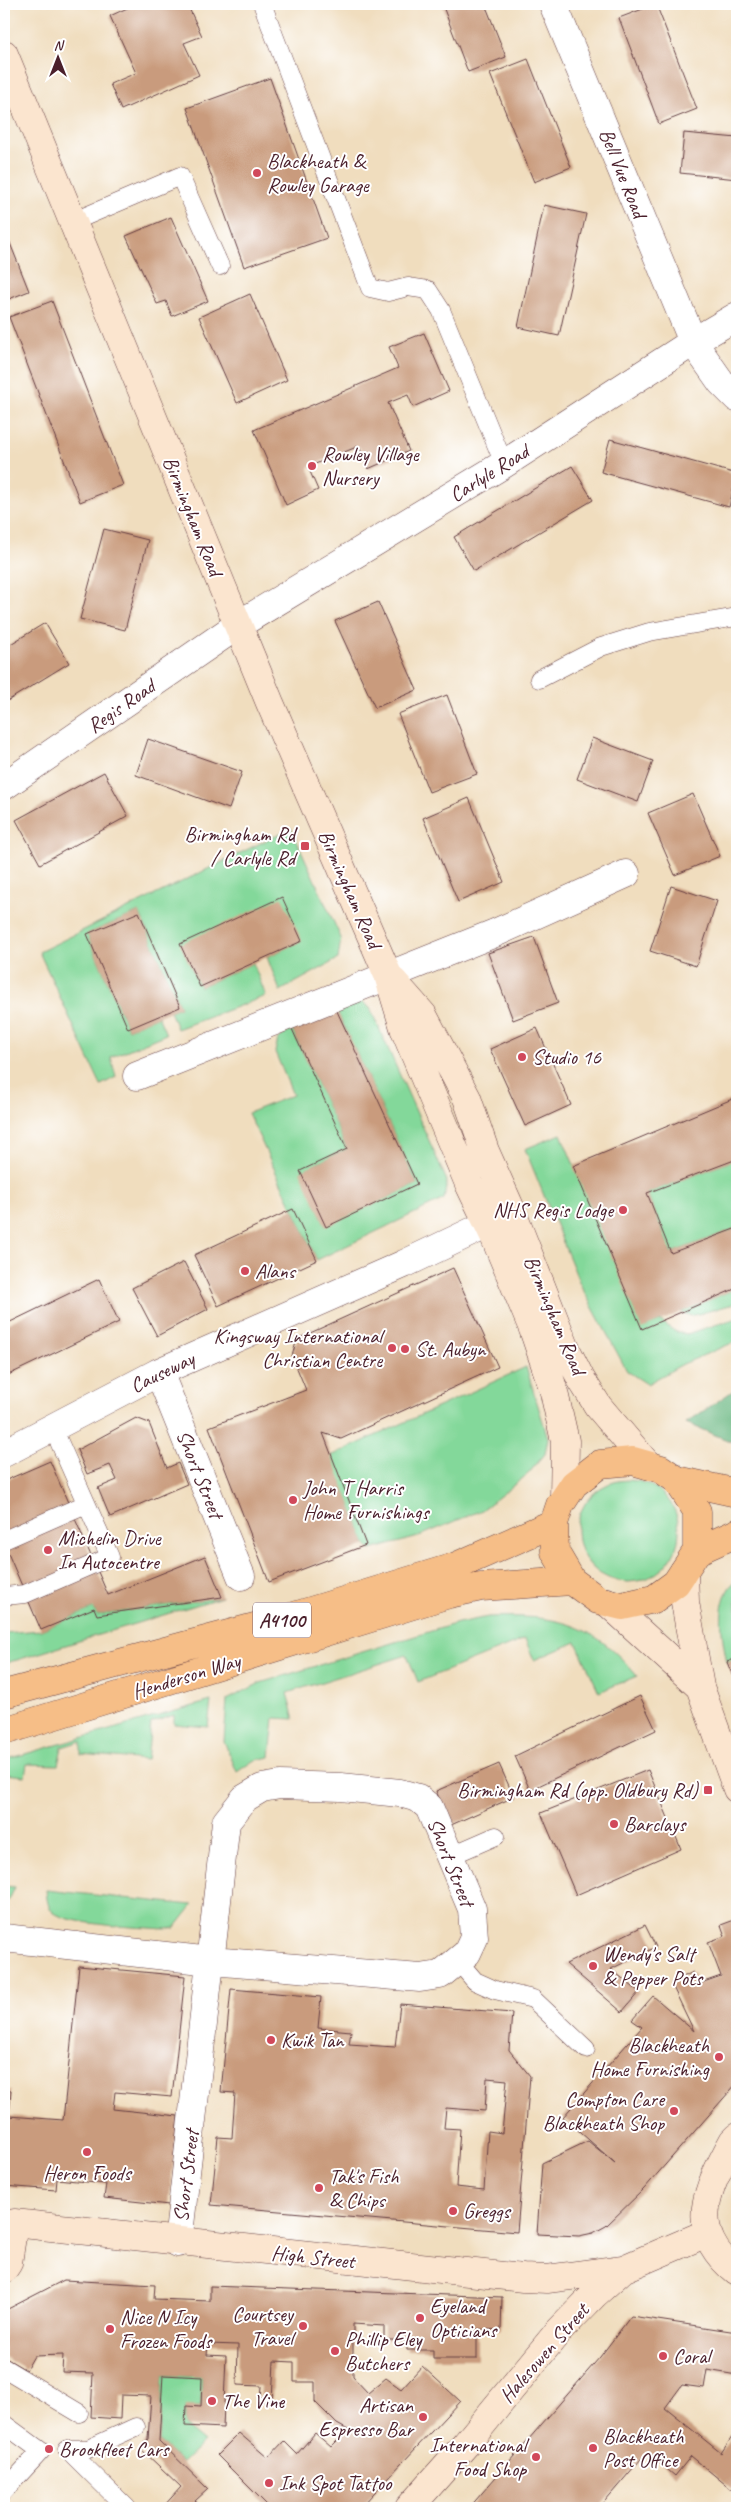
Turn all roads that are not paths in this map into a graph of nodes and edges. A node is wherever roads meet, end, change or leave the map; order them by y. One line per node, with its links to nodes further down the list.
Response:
1 (553, 4): 7 (street, Bell Vue Road)
2 (263, 6): 9 (lane)
3 (4, 54): 4 (main road, Birmingham Road)
4 (72, 222): 5 (lane); 11 (main road, Birmingham Road)
5 (220, 266)
6 (737, 316): 7 (street, Carlyle Road)
7 (693, 342): 8 (street, Bell Vue Road); 9 (street, Carlyle Road)
8 (737, 398)
9 (504, 464): 11 (street, Carlyle Road)
10 (737, 618): 12 (lane)
11 (238, 626): 13 (street, Regis Road); 15 (main road, Birmingham Road)
12 (539, 679)
13 (4, 786)
14 (626, 874): 15 (street, Birmingham Road)
15 (388, 975): 16 (street, Birmingham Road); 17 (main road, Birmingham Road); 18 (main road, Birmingham Road)
16 (137, 1076)
17 (485, 1151): 18 (main road, Birmingham Road); 22 (main road, Birmingham Road)
18 (488, 1224): 19 (street, Causeway); 25 (main road, Birmingham Road)
19 (159, 1372): 20 (street, Causeway); 31 (street, Short Street)
20 (53, 1428): 21 (street, Causeway); 26 (lane)
21 (4, 1453)
22 (648, 1465): 23 (main road); 25 (main road)
23 (677, 1480): 24 (main road); 30 (main road)
24 (737, 1493)
25 (564, 1498): 27 (main road)
26 (86, 1504): 29 (lane); 33 (lane)
27 (554, 1523): 32 (main road); 36 (main road, Henderson Way / A4100)
28 (737, 1533): 30 (main road)
29 (4, 1540)
30 (690, 1561): 34 (main road); 35 (main road)
31 (241, 1576)
32 (572, 1581): 34 (main road); 37 (main road, Henderson Way / A4100)
33 (4, 1596)
34 (607, 1602): 35 (main road)
35 (700, 1687): 38 (main road)
36 (4, 1694)
37 (4, 1731)
38 (737, 1789)
39 (496, 1836): 40 (lane)
40 (450, 1856): 42 (street, Short Street); 43 (street, Short Street)
41 (4, 1938): 42 (street, Short Street)
42 (211, 1961): 43 (street, Short Street); 48 (street, Short Street)
43 (458, 1962): 44 (lane)
44 (586, 2049)
45 (737, 2137): 47 (main road)
46 (9, 2223): 48 (main road, High Street); 49 (main road)
47 (707, 2233): 50 (main road, Halesowen Street); 51 (main road)
48 (178, 2243): 50 (main road, High Street)
49 (4, 2269)
50 (623, 2270): 60 (main road, Halesowen Street)
51 (737, 2272)
52 (4, 2368): 53 (lane)
53 (79, 2413)
54 (4, 2424): 57 (lane)
55 (136, 2427): 56 (lane)
56 (67, 2449): 57 (lane); 59 (lane)
57 (41, 2451): 58 (lane)
58 (4, 2491)
59 (127, 2508)
60 (409, 2508)

